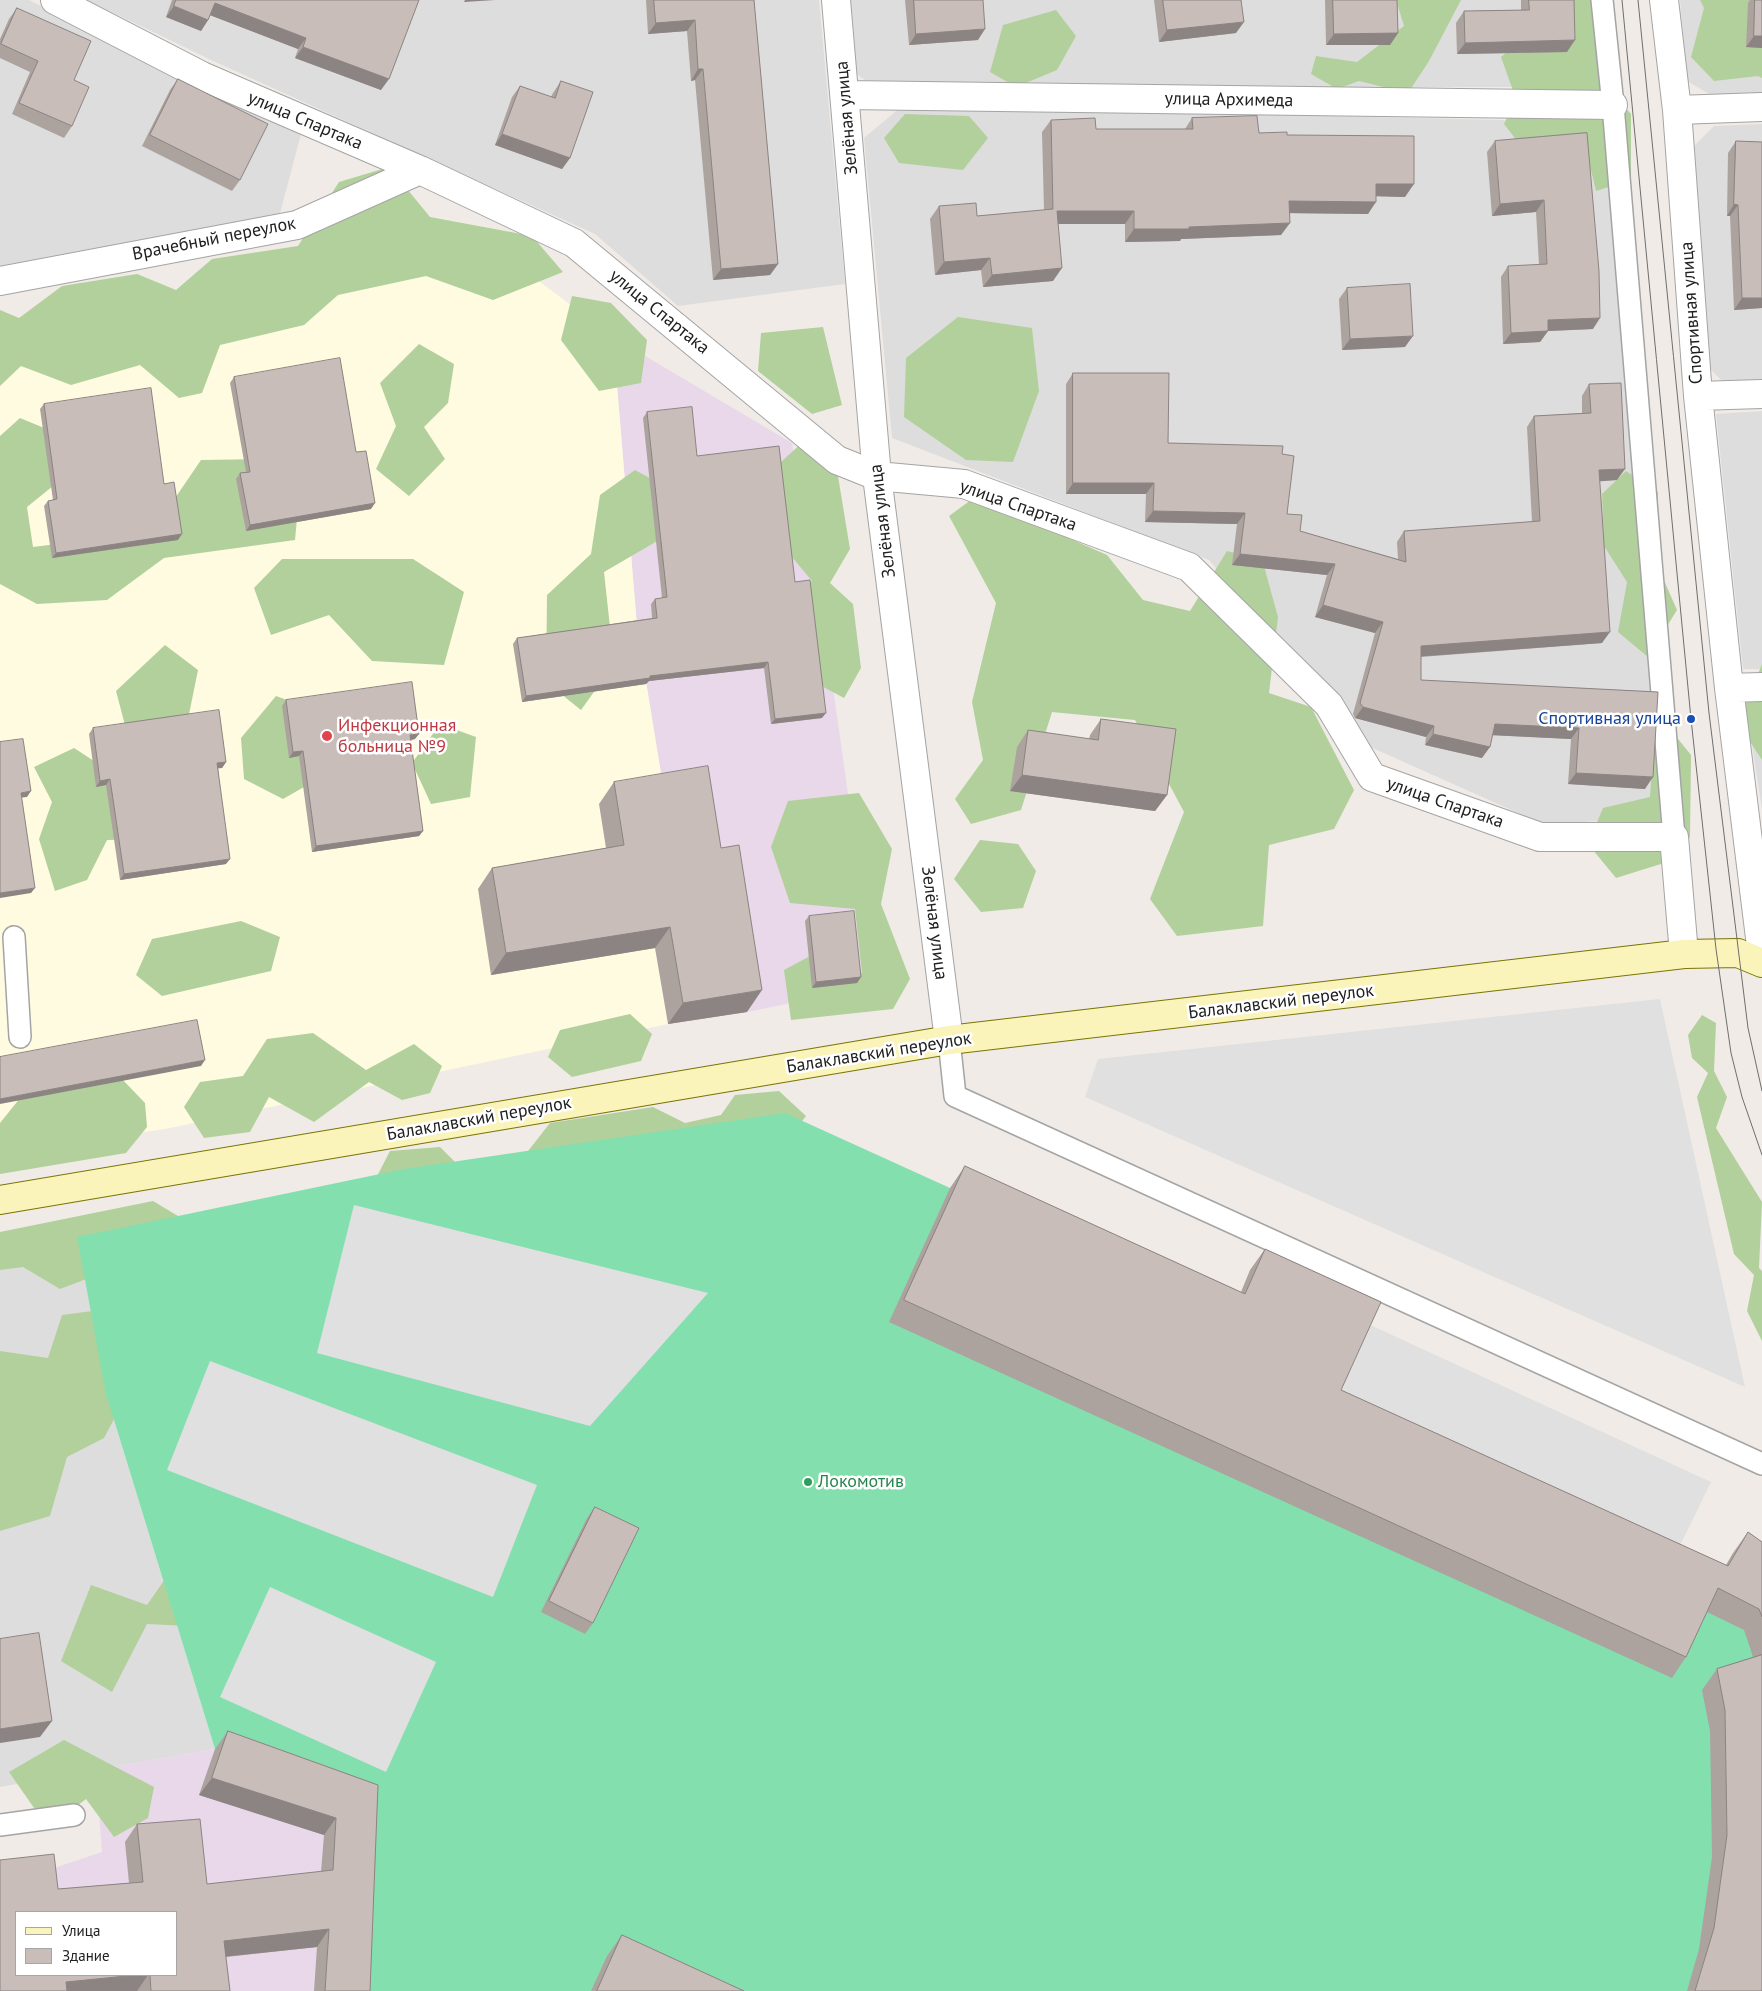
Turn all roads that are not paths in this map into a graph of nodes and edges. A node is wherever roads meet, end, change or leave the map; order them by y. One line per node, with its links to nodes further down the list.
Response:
1 (55, 0): 9 (street, улица Спартака)
2 (836, 0): 5 (street, Зелёная улица)
3 (1602, 0): 6 (lane)
4 (1664, 0): 8 (street, Спортивная улица)
5 (846, 95): 6 (street, улица Архимеда); 13 (street, Зелёная улица)
6 (1613, 105): 16 (lane)
7 (1762, 107): 8 (street)
8 (1677, 110): 12 (street, Спортивная улица)
9 (420, 170): 10 (street, Врачебный переулок); 13 (street, улица Спартака)
10 (0, 281)
11 (1762, 394): 12 (street)
12 (1698, 396): 15 (street, Спортивная улица)
13 (877, 476): 16 (street, улица Спартака); 22 (street, Зелёная улица)
14 (1762, 686): 15 (street)
15 (1729, 688): 19 (street, Спортивная улица)
16 (1674, 837): 18 (street)
17 (14, 937): 21 (lane)
18 (1684, 954): 20 (street, Балаклавский переулок); 22 (street, Балаклавский переулок)
19 (1762, 954)
20 (1762, 963)
21 (20, 1037)
22 (949, 1040): 23 (street, Балаклавский переулок); 24 (lane)
23 (0, 1200)
24 (1762, 1464)
25 (74, 1815): 26 (lane)
26 (0, 1825)

